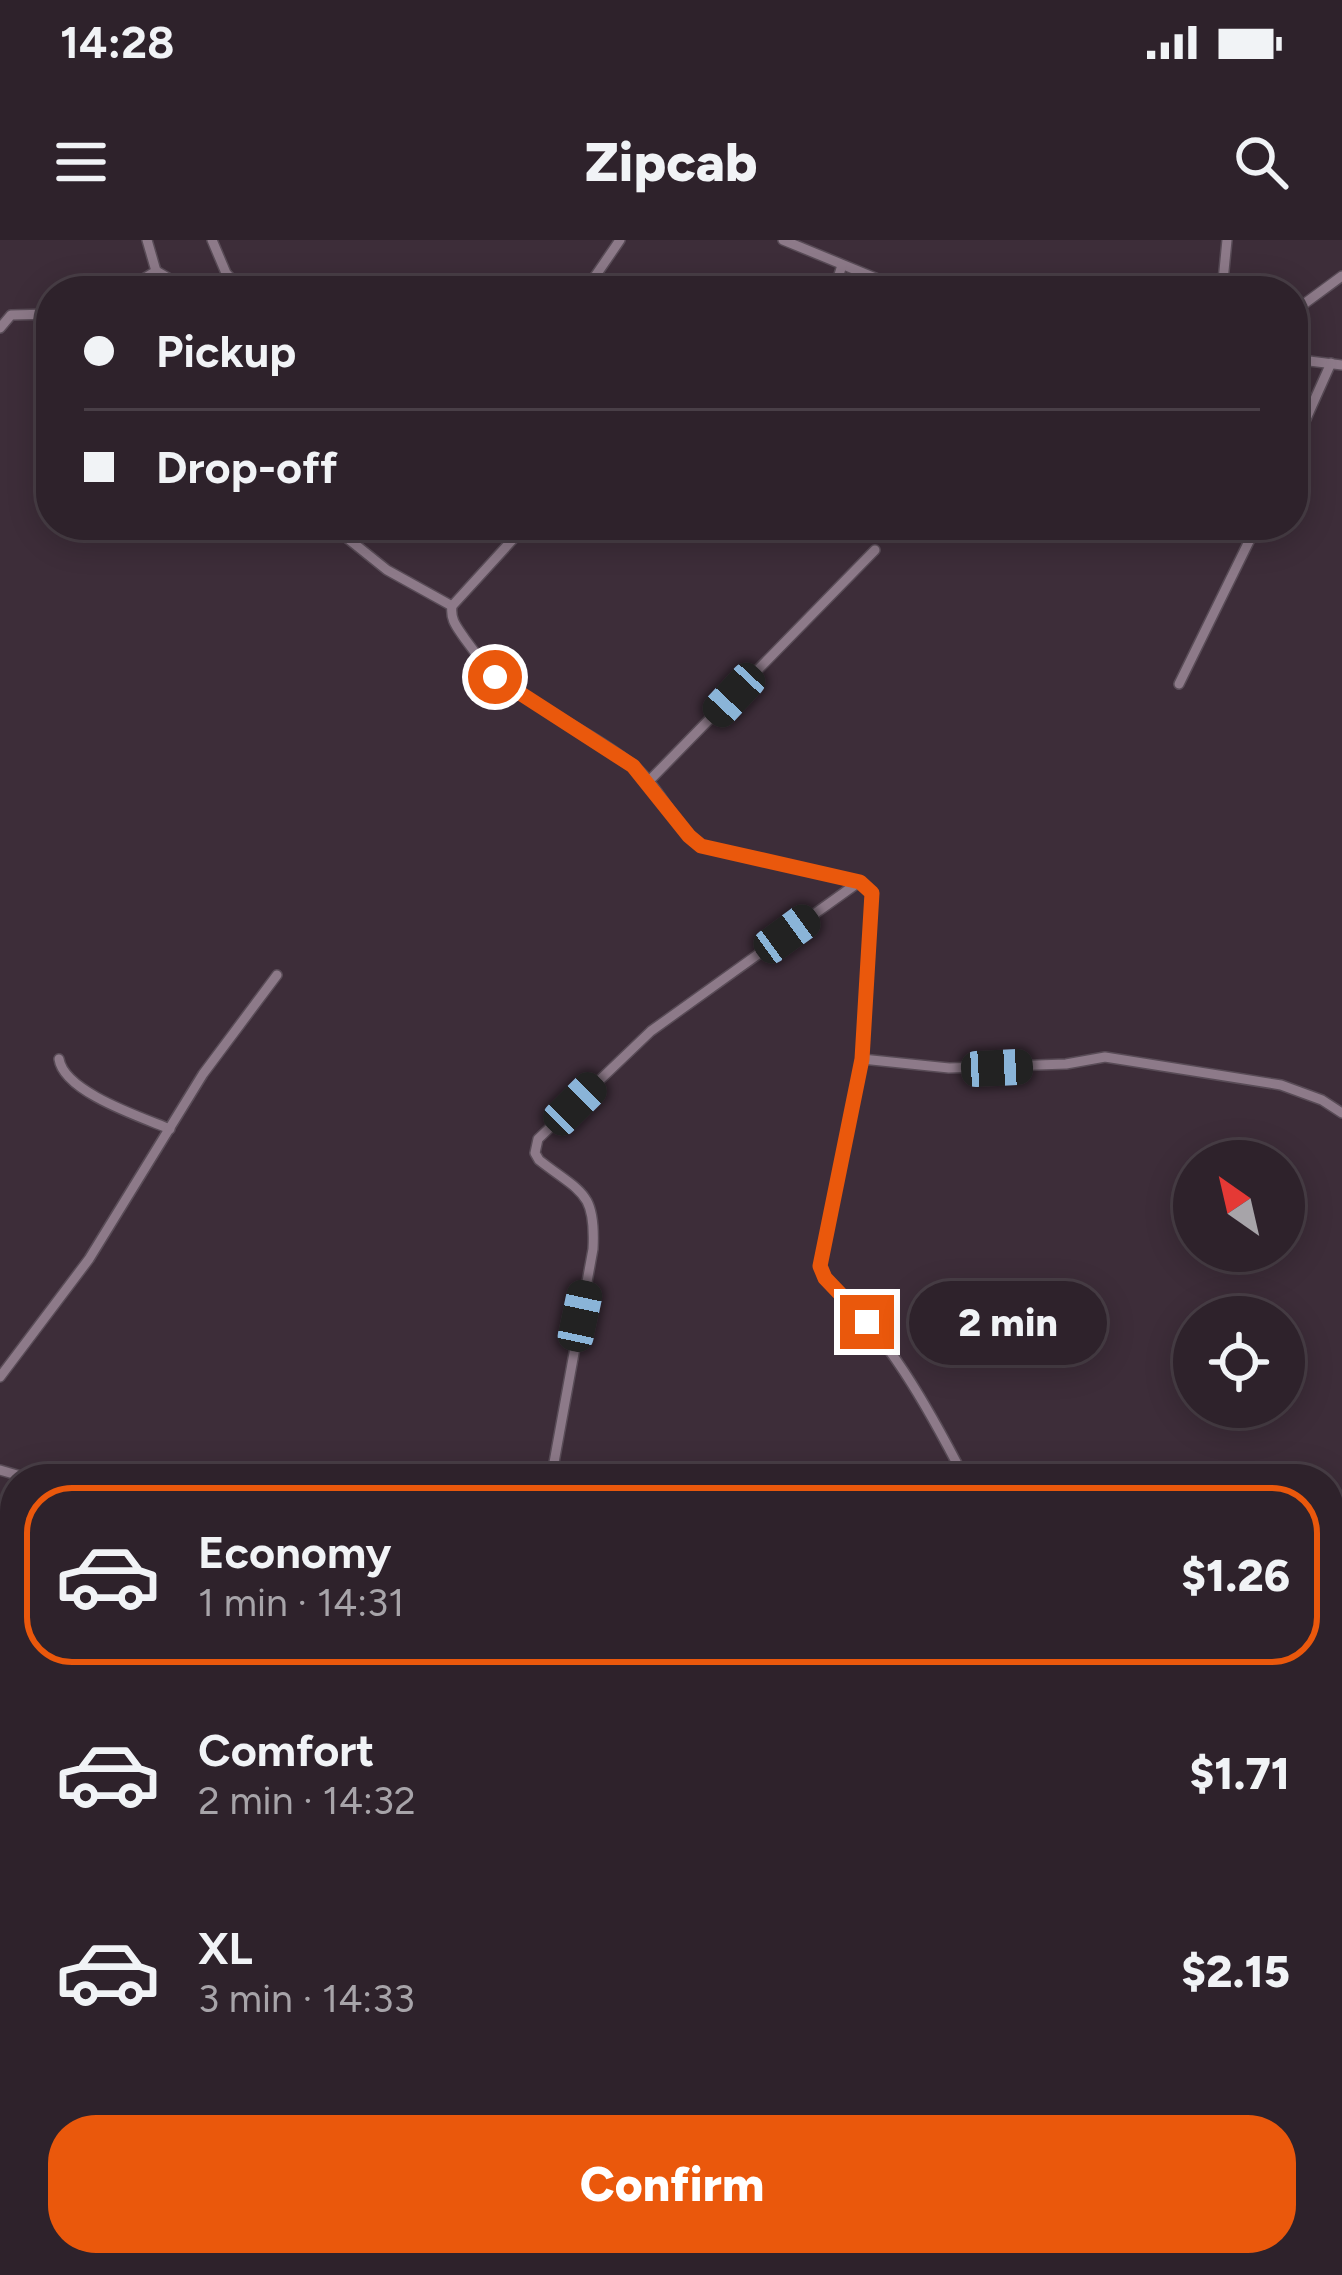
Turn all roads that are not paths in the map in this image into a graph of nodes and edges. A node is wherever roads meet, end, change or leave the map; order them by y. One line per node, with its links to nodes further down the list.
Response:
1 (146, 240): 7 (street)
2 (212, 240): 10 (street)
3 (620, 240): 11 (street)
4 (784, 240): 6 (street)
5 (1227, 240): 14 (street)
6 (842, 266): 12 (street); 13 (street)
7 (156, 271): 8 (street); 9 (street)
8 (148, 276)
9 (165, 276)
10 (229, 276)
11 (595, 276)
12 (839, 276)
13 (868, 276)
14 (1223, 276)
15 (1342, 276): 16 (street)
16 (1308, 301)
17 (36, 314): 18 (street)
18 (0, 328)
19 (1336, 364): 20 (street)
20 (1308, 419)
21 (350, 540): 25 (street)
22 (512, 540): 25 (street)
23 (1250, 540): 26 (street)
24 (875, 550): 27 (street)
25 (452, 606): 27 (street)
26 (1179, 683)
27 (648, 782): 28 (street)
28 (860, 882): 31 (street); 35 (street)
29 (277, 975): 33 (street)
30 (59, 1059): 33 (street)
31 (862, 1059): 32 (street); 36 (street)
32 (1342, 1113)
33 (170, 1129): 34 (street)
34 (0, 1377)
35 (553, 1464)
36 (957, 1464)

